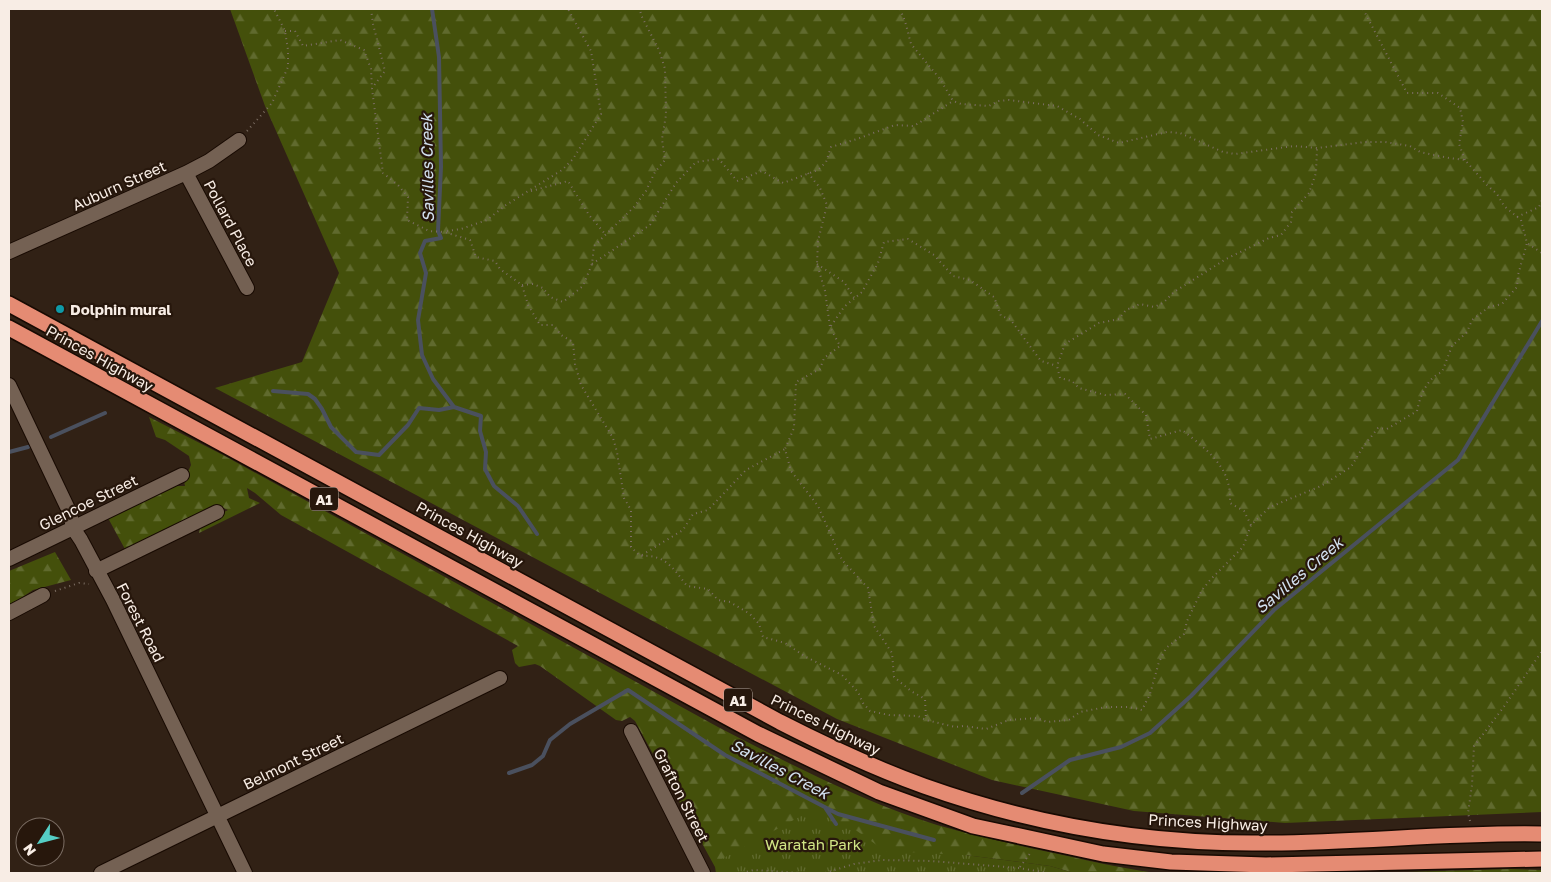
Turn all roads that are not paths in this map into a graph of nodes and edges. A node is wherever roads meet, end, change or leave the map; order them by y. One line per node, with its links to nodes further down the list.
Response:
1 (239, 140): 2 (street, Auburn Street)
2 (186, 173): 3 (street, Auburn Street); 4 (street, Pollard Place)
3 (9, 252)
4 (247, 288)
5 (9, 304): 18 (highway, Princes Highway / A1)
6 (9, 328): 19 (highway, Princes Highway / A1)
7 (9, 385): 10 (street, Forest Road)
8 (182, 475): 10 (street, Glencoe Street)
9 (217, 512): 12 (street)
10 (73, 528): 11 (street, Glencoe Street); 12 (street, Forest Road)
11 (9, 559)
12 (96, 577): 17 (street, Forest Road)
13 (43, 595): 14 (street)
14 (9, 612)
15 (500, 678): 17 (street, Belmont Street)
16 (632, 731): 22 (street, Grafton Street)
17 (217, 817): 20 (street, Belmont Street); 21 (street, Forest Road)
18 (1542, 834)
19 (1542, 860)
20 (101, 873)
21 (245, 873)
22 (703, 873)

